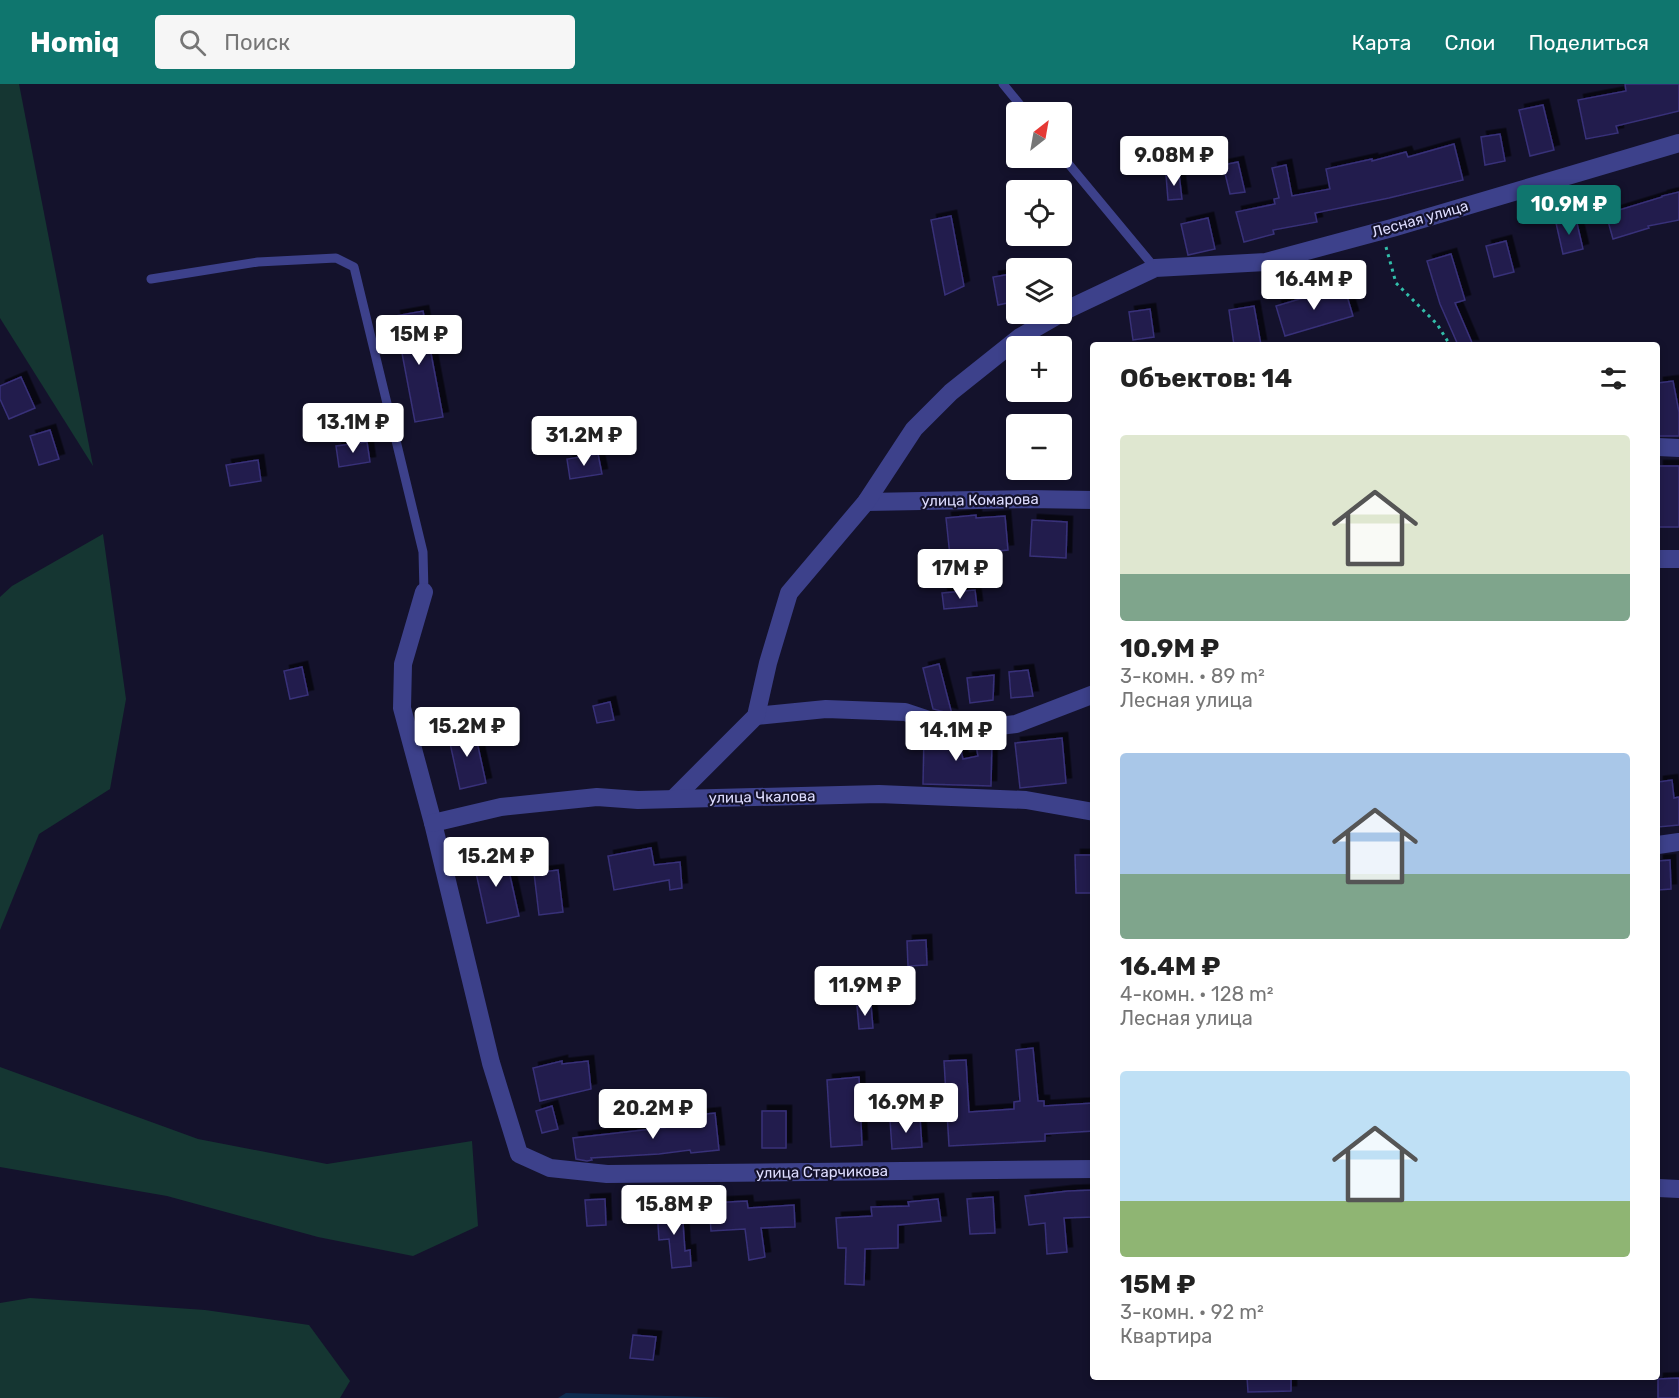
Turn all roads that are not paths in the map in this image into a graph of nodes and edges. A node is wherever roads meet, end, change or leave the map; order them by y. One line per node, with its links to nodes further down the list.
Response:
1 (1003, 84): 2 (lane)
2 (1018, 102)
3 (1679, 143): 5 (street, Лесная улица)
4 (1072, 168): 5 (lane)
5 (1155, 268): 7 (street)
6 (151, 279): 15 (lane)
7 (1072, 308)
8 (1042, 324): 12 (street)
9 (1660, 447): 10 (street)
10 (1679, 448)
11 (1090, 500): 12 (street, улица Комарова)
12 (867, 502): 17 (street)
13 (1660, 559): 14 (street)
14 (1679, 559)
15 (424, 592): 20 (street)
16 (1090, 696): 17 (street)
17 (756, 716): 18 (street)
18 (673, 799): 19 (street, улица Чкалова); 20 (street, улица Чкалова)
19 (1090, 811)
20 (433, 823): 23 (street, улица Старчикова)
21 (1679, 842): 22 (street)
22 (1660, 845)
23 (1090, 1169)
24 (1660, 1188): 25 (street)
25 (1679, 1189)

